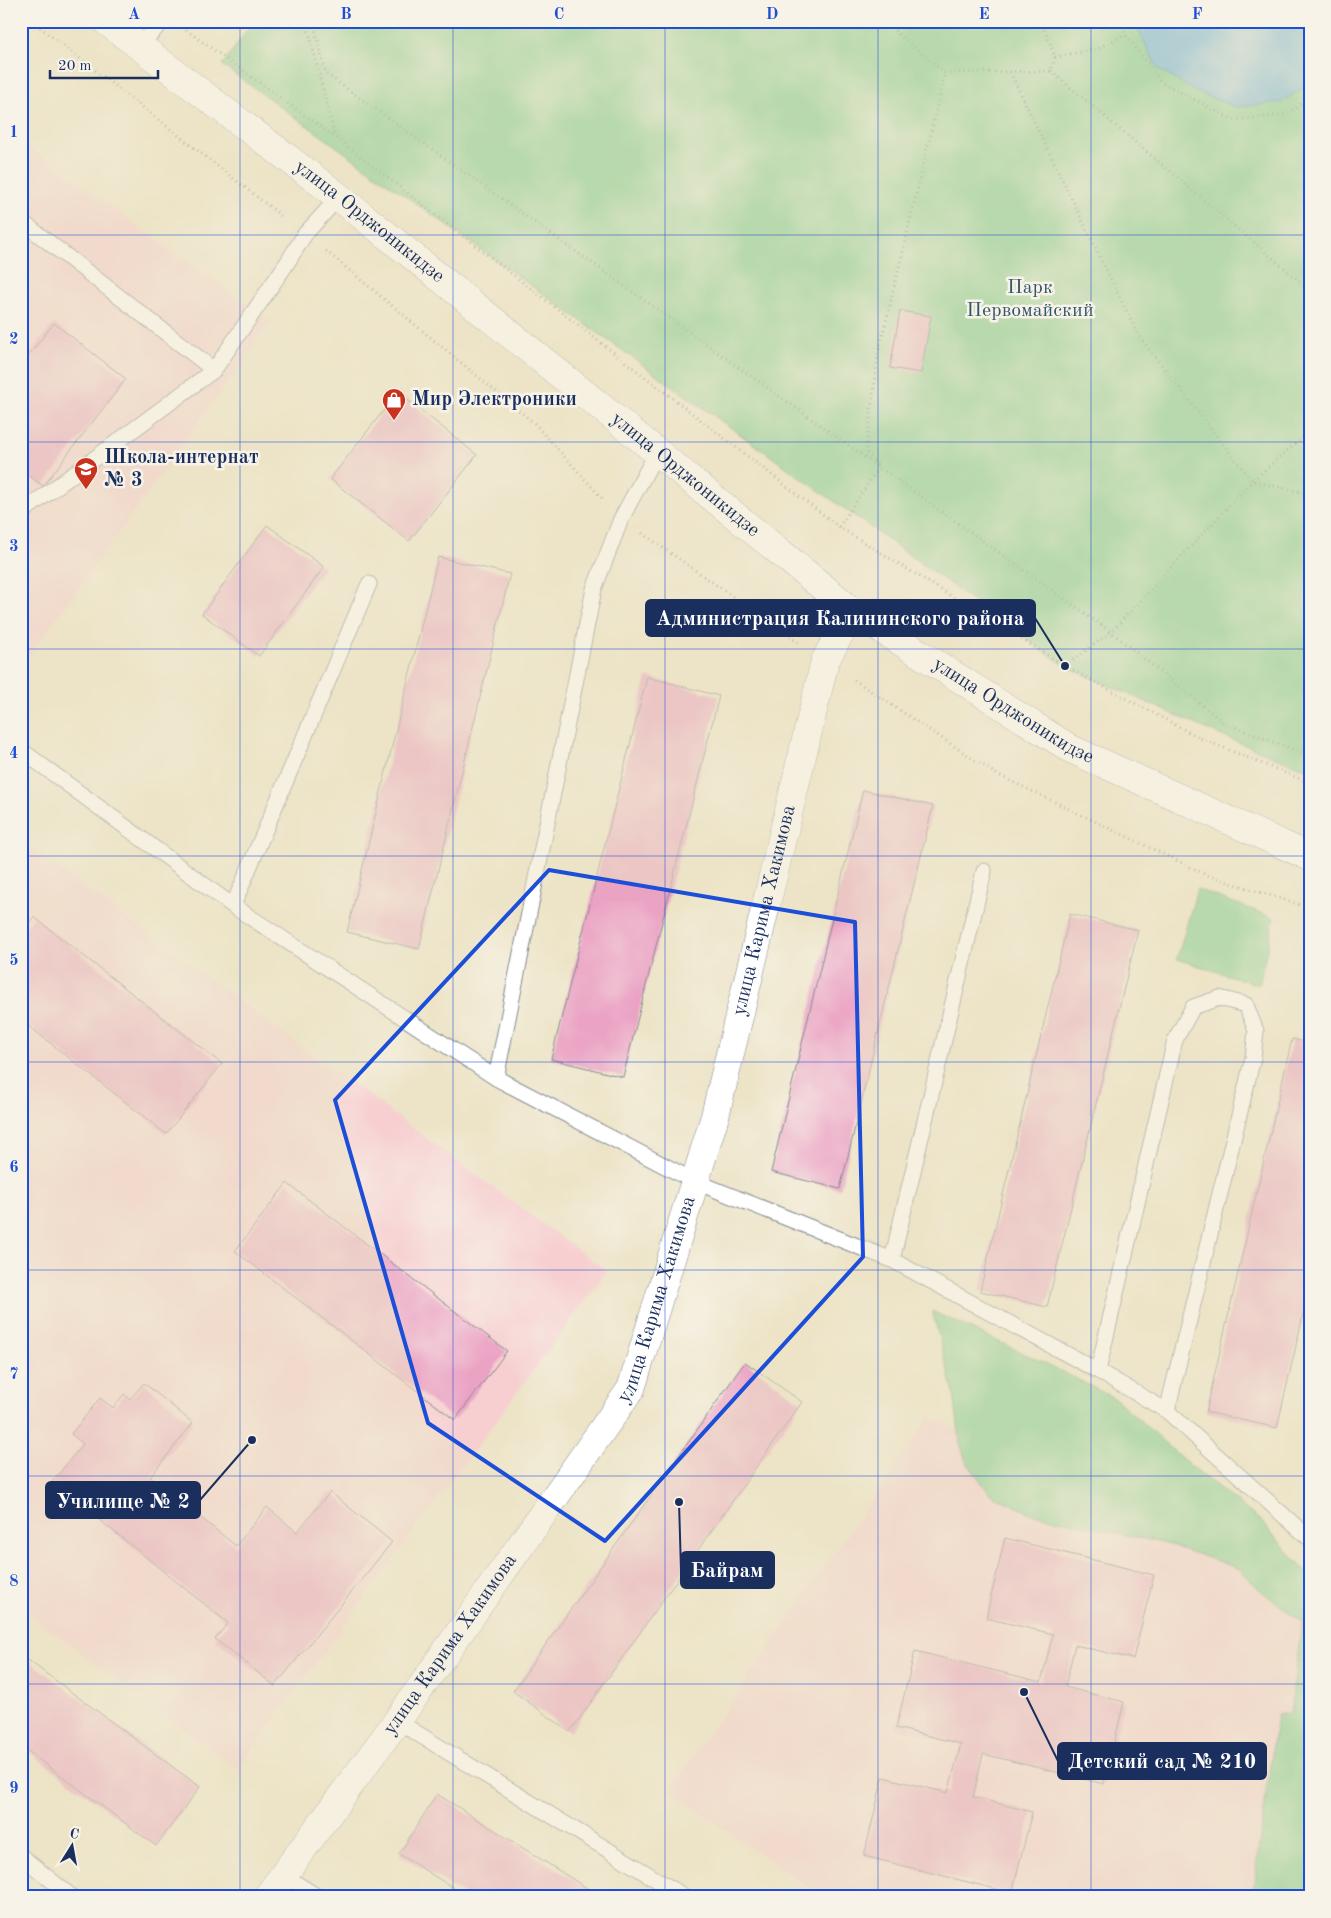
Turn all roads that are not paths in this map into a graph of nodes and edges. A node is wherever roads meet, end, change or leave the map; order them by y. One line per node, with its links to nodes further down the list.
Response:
1 (106, 21): 3 (main road, улица Орджоникидзе)
2 (163, 21): 3 (lane)
3 (138, 47): 4 (main road, улица Орджоникидзе)
4 (339, 196): 6 (lane); 7 (main road, улица Орджоникидзе)
5 (21, 221): 6 (lane)
6 (214, 370): 8 (lane)
7 (657, 452): 10 (main road, улица Орджоникидзе); 15 (lane)
8 (21, 512)
9 (368, 584): 14 (lane)
10 (852, 611): 12 (main road, улица Орджоникидзе); 16 (main road, улица Карима Хакимова)
11 (21, 750): 14 (lane)
12 (1310, 857)
13 (984, 871): 17 (lane)
14 (233, 906): 15 (lane)
15 (496, 1078): 16 (lane)
16 (694, 1181): 17 (lane); 21 (main road, улица Карима Хакимова)
17 (892, 1260): 18 (lane)
18 (1098, 1371): 19 (lane); 19 (lane)
19 (1167, 1411): 20 (lane)
20 (1310, 1538)
21 (397, 1720): 23 (main road, улица Карима Хакимова); 27 (lane)
22 (21, 1856): 24 (lane)
23 (283, 1875): 25 (main road, улица Карима Хакимова); 26 (lane)
24 (72, 1897)
25 (267, 1897)
26 (318, 1897)
27 (685, 1897)

